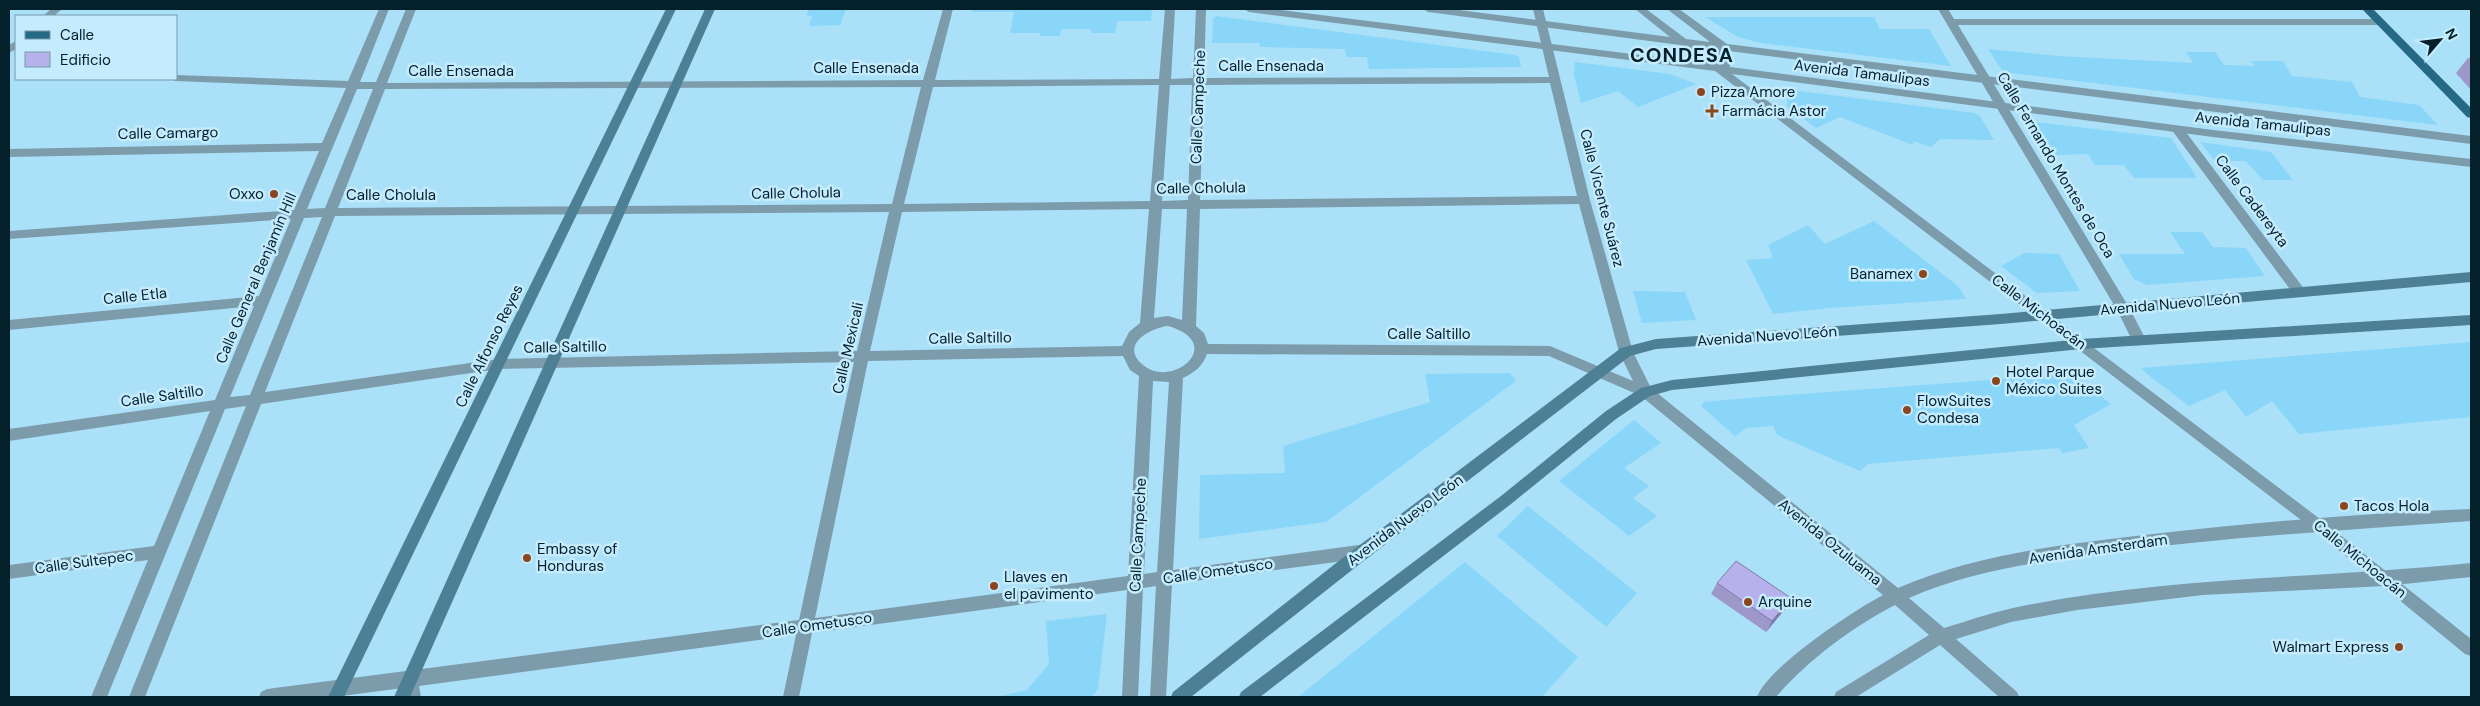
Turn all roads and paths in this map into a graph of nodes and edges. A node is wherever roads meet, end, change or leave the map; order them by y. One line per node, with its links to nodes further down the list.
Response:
1 (384, 9): 28 (street, Calle General Benjamín Hill)
2 (411, 9): 31 (street)
3 (671, 9): 30 (main road, Calle Alfonso Reyes)
4 (710, 9): 29 (main road)
5 (948, 9): 27 (street, Calle Mexicali)
6 (1170, 9): 25 (street)
7 (1201, 9): 26 (street, Calle Campeche)
8 (1249, 9): 19 (street, Avenida Tamaulipas)
9 (1428, 9): 17 (street, Avenida Tamaulipas)
10 (1538, 9): 17 (street, Calle Vicente Suárez)
11 (1640, 9): 18 (street)
12 (1672, 9): 20 (street)
13 (1943, 9): 15 (street, Calle Fernando Montes de Oca)
14 (2367, 9): 16 (main road)
15 (1951, 22): 16 (street); 24 (street, Calle Fernando Montes de Oca)
16 (2381, 22): 33 (main road)
17 (1542, 24): 18 (street, Avenida Tamaulipas); 19 (street, Calle Vicente Suárez)
18 (1684, 42): 20 (street, Avenida Tamaulipas); 21 (street)
19 (1548, 44): 21 (street, Avenida Tamaulipas); 23 (street, Calle Vicente Suárez)
20 (1724, 47): 21 (street); 24 (street, Avenida Tamaulipas)
21 (1724, 71): 32 (street, Avenida Tamaulipas); 54 (street, Calle Michoacán)
22 (178, 78): 28 (street, Calle Ensenada)
23 (1556, 80): 26 (street, Calle Ensenada); 41 (street, Calle Vicente Suárez)
24 (1986, 81): 32 (street, Calle Fernando Montes de Oca); 35 (street, Avenida Tamaulipas)
25 (1165, 82): 26 (street, Calle Ensenada); 27 (street, Calle Ensenada); 42 (street)
26 (1198, 82): 43 (street, Calle Campeche)
27 (927, 83): 29 (street, Calle Ensenada); 44 (street, Calle Mexicali)
28 (354, 84): 31 (street, Calle Ensenada); 37 (street, Calle General Benjamín Hill)
29 (677, 84): 30 (street, Calle Ensenada); 46 (main road)
30 (636, 85): 31 (street, Calle Ensenada); 45 (main road, Calle Alfonso Reyes)
31 (381, 86): 47 (street)
32 (2001, 105): 34 (street, Avenida Tamaulipas); 53 (street, Calle Fernando Montes de Oca)
33 (2471, 114)
34 (2178, 130): 39 (street, Avenida Tamaulipas); 51 (street, Calle Cadereyta)
35 (2432, 135): 36 (street, Avenida Tamaulipas); 39 (street)
36 (2471, 140)
37 (328, 147): 38 (street, Calle Camargo); 48 (street, Calle General Benjamín Hill)
38 (9, 153)
39 (2448, 159): 40 (street, Avenida Tamaulipas)
40 (2471, 163)
41 (1584, 200): 43 (street, Calle Cholula); 63 (street, Calle Vicente Suárez)
42 (1156, 205): 43 (street, Calle Cholula); 44 (street, Calle Cholula); 57 (street)
43 (1194, 205): 58 (street, Calle Campeche)
44 (898, 208): 46 (street, Calle Cholula); 64 (street, Calle Mexicali)
45 (573, 211): 46 (street, Calle Cholula); 47 (street, Calle Cholula); 66 (main road, Calle Alfonso Reyes)
46 (620, 211): 65 (main road)
47 (331, 212): 48 (street, Calle Cholula); 71 (street)
48 (300, 214): 49 (street, Calle Cholula); 52 (street, Calle General Benjamín Hill)
49 (9, 235)
50 (2471, 277): 51 (main road, Avenida Nuevo León)
51 (2300, 293): 53 (main road, Avenida Nuevo León)
52 (264, 300): 56 (street, Calle Etla); 72 (street, Calle General Benjamín Hill)
53 (2123, 309): 54 (main road, Avenida Nuevo León); 59 (street, Calle Fernando Montes de Oca)
54 (2043, 315): 60 (street, Calle Michoacán); 63 (main road, Avenida Nuevo León)
55 (2471, 320): 59 (main road)
56 (9, 325)
57 (1147, 325): 58 (street); 62 (street)
58 (1188, 326): 61 (street)
59 (2139, 340): 60 (main road)
60 (2081, 344): 70 (main road); 75 (street, Calle Michoacán)
61 (1204, 349): 67 (street, Calle Saltillo); 69 (street)
62 (1128, 352): 64 (street, Calle Saltillo); 68 (street)
63 (1626, 352): 67 (main road, Avenida Nuevo León); 70 (street, Calle Vicente Suárez)
64 (862, 357): 65 (street, Calle Saltillo); 84 (street, Calle Mexicali)
65 (551, 363): 66 (street, Calle Saltillo); 87 (main road)
66 (498, 364): 71 (street, Calle Saltillo); 88 (main road, Calle Alfonso Reyes)
67 (1599, 372): 70 (street, Calle Saltillo); 76 (main road, Avenida Nuevo León)
68 (1146, 373): 69 (street); 82 (street, Calle Campeche)
69 (1176, 376): 80 (street, Calle Campeche)
70 (1646, 392): 83 (street, Avenida Ozuluama); 98 (main road)
71 (256, 399): 72 (street, Calle Saltillo); 90 (street)
72 (221, 404): 73 (street, Calle Saltillo); 77 (street, Calle General Benjamín Hill)
73 (9, 435)
74 (2471, 515): 75 (street, Avenida Amsterdam)
75 (2319, 526): 81 (street, Calle Michoacán); 83 (street, Avenida Amsterdam)
76 (1366, 550): 80 (street, Calle Ometusco); 97 (main road, Avenida Nuevo León)
77 (160, 552): 79 (street, Calle Sultepec); 89 (street, Calle General Benjamín Hill)
78 (2471, 570): 81 (street)
79 (9, 572)
80 (1164, 579): 82 (street, Calle Ometusco); 96 (street, Calle Campeche)
81 (2385, 579): 85 (street); 86 (street, Calle Michoacán)
82 (1136, 582): 84 (street, Calle Ometusco); 95 (street, Calle Campeche)
83 (1896, 596): 85 (street, Avenida Ozuluama); 99 (street, Avenida Amsterdam)
84 (806, 626): 87 (street, Calle Ometusco); 94 (street, Calle Mexicali)
85 (1941, 636): 100 (street); 101 (street, Avenida Ozuluama)
86 (2471, 649)
87 (410, 680): 88 (street, Calle Ometusco); 92 (main road); 93 (street)
88 (338, 693): 91 (street, Calle Ometusco)
89 (100, 697)
90 (137, 697)
91 (267, 697)
92 (402, 697)
93 (413, 697)
94 (791, 697)
95 (1130, 697)
96 (1158, 697)
97 (1179, 697)
98 (1247, 697)
99 (1765, 697)
100 (1842, 697)
101 (2011, 697)

